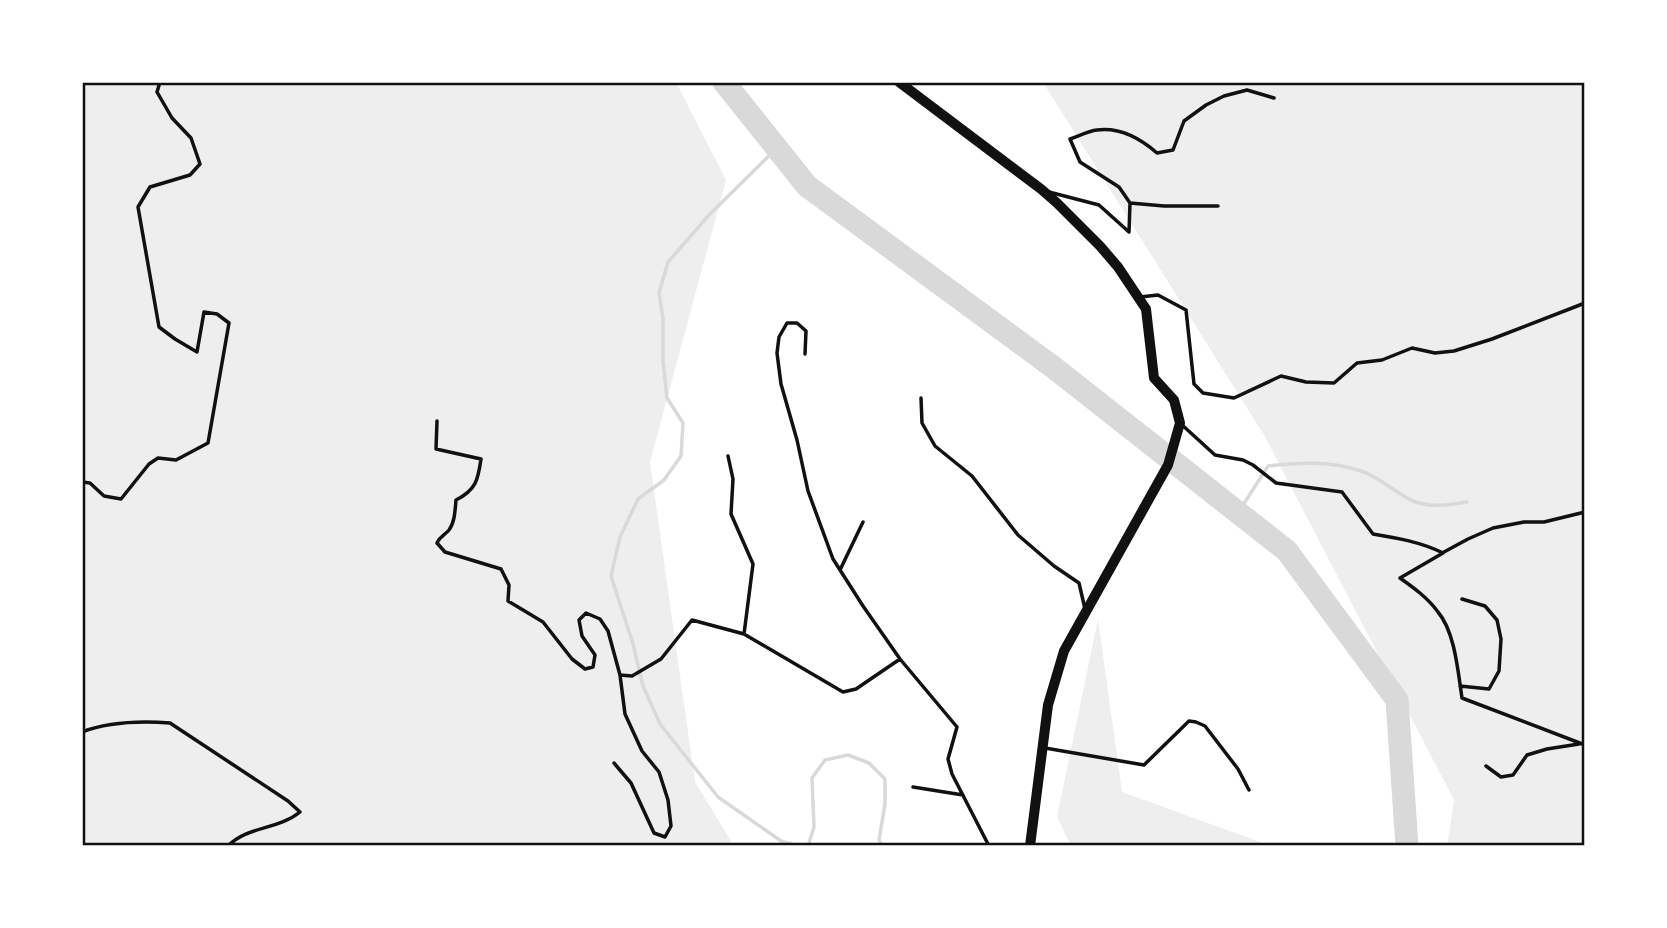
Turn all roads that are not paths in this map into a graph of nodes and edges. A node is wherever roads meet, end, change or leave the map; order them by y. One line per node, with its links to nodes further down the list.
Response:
1 (160, 82): 14 (lane)
2 (899, 82): 4 (street)
3 (1274, 98): 5 (lane)
4 (1041, 189): 5 (lane); 7 (street)
5 (1130, 203): 6 (lane)
6 (1217, 206)
7 (1138, 297): 8 (lane); 12 (street)
8 (1585, 303)
9 (805, 354): 18 (lane)
10 (921, 398): 20 (lane)
11 (437, 421): 23 (lane)
12 (1180, 423): 17 (lane); 20 (street)
13 (728, 456): 21 (lane)
14 (82, 482)
15 (1585, 512): 17 (lane)
16 (863, 522): 18 (lane)
17 (1444, 553): 24 (lane)
18 (840, 570): 22 (lane)
19 (1462, 600): 24 (lane)
20 (1086, 611): 27 (street)
21 (744, 634): 22 (lane); 23 (lane)
22 (900, 659): 32 (lane)
23 (620, 675): 28 (lane)
24 (1460, 686): 26 (lane)
25 (82, 732): 33 (lane)
26 (1584, 744): 29 (lane)
27 (1043, 747): 31 (lane); 35 (street)
28 (614, 763)
29 (1486, 766)
30 (913, 788): 32 (lane)
31 (1249, 790)
32 (963, 795): 34 (lane)
33 (228, 846)
34 (989, 846)
35 (1030, 846)

